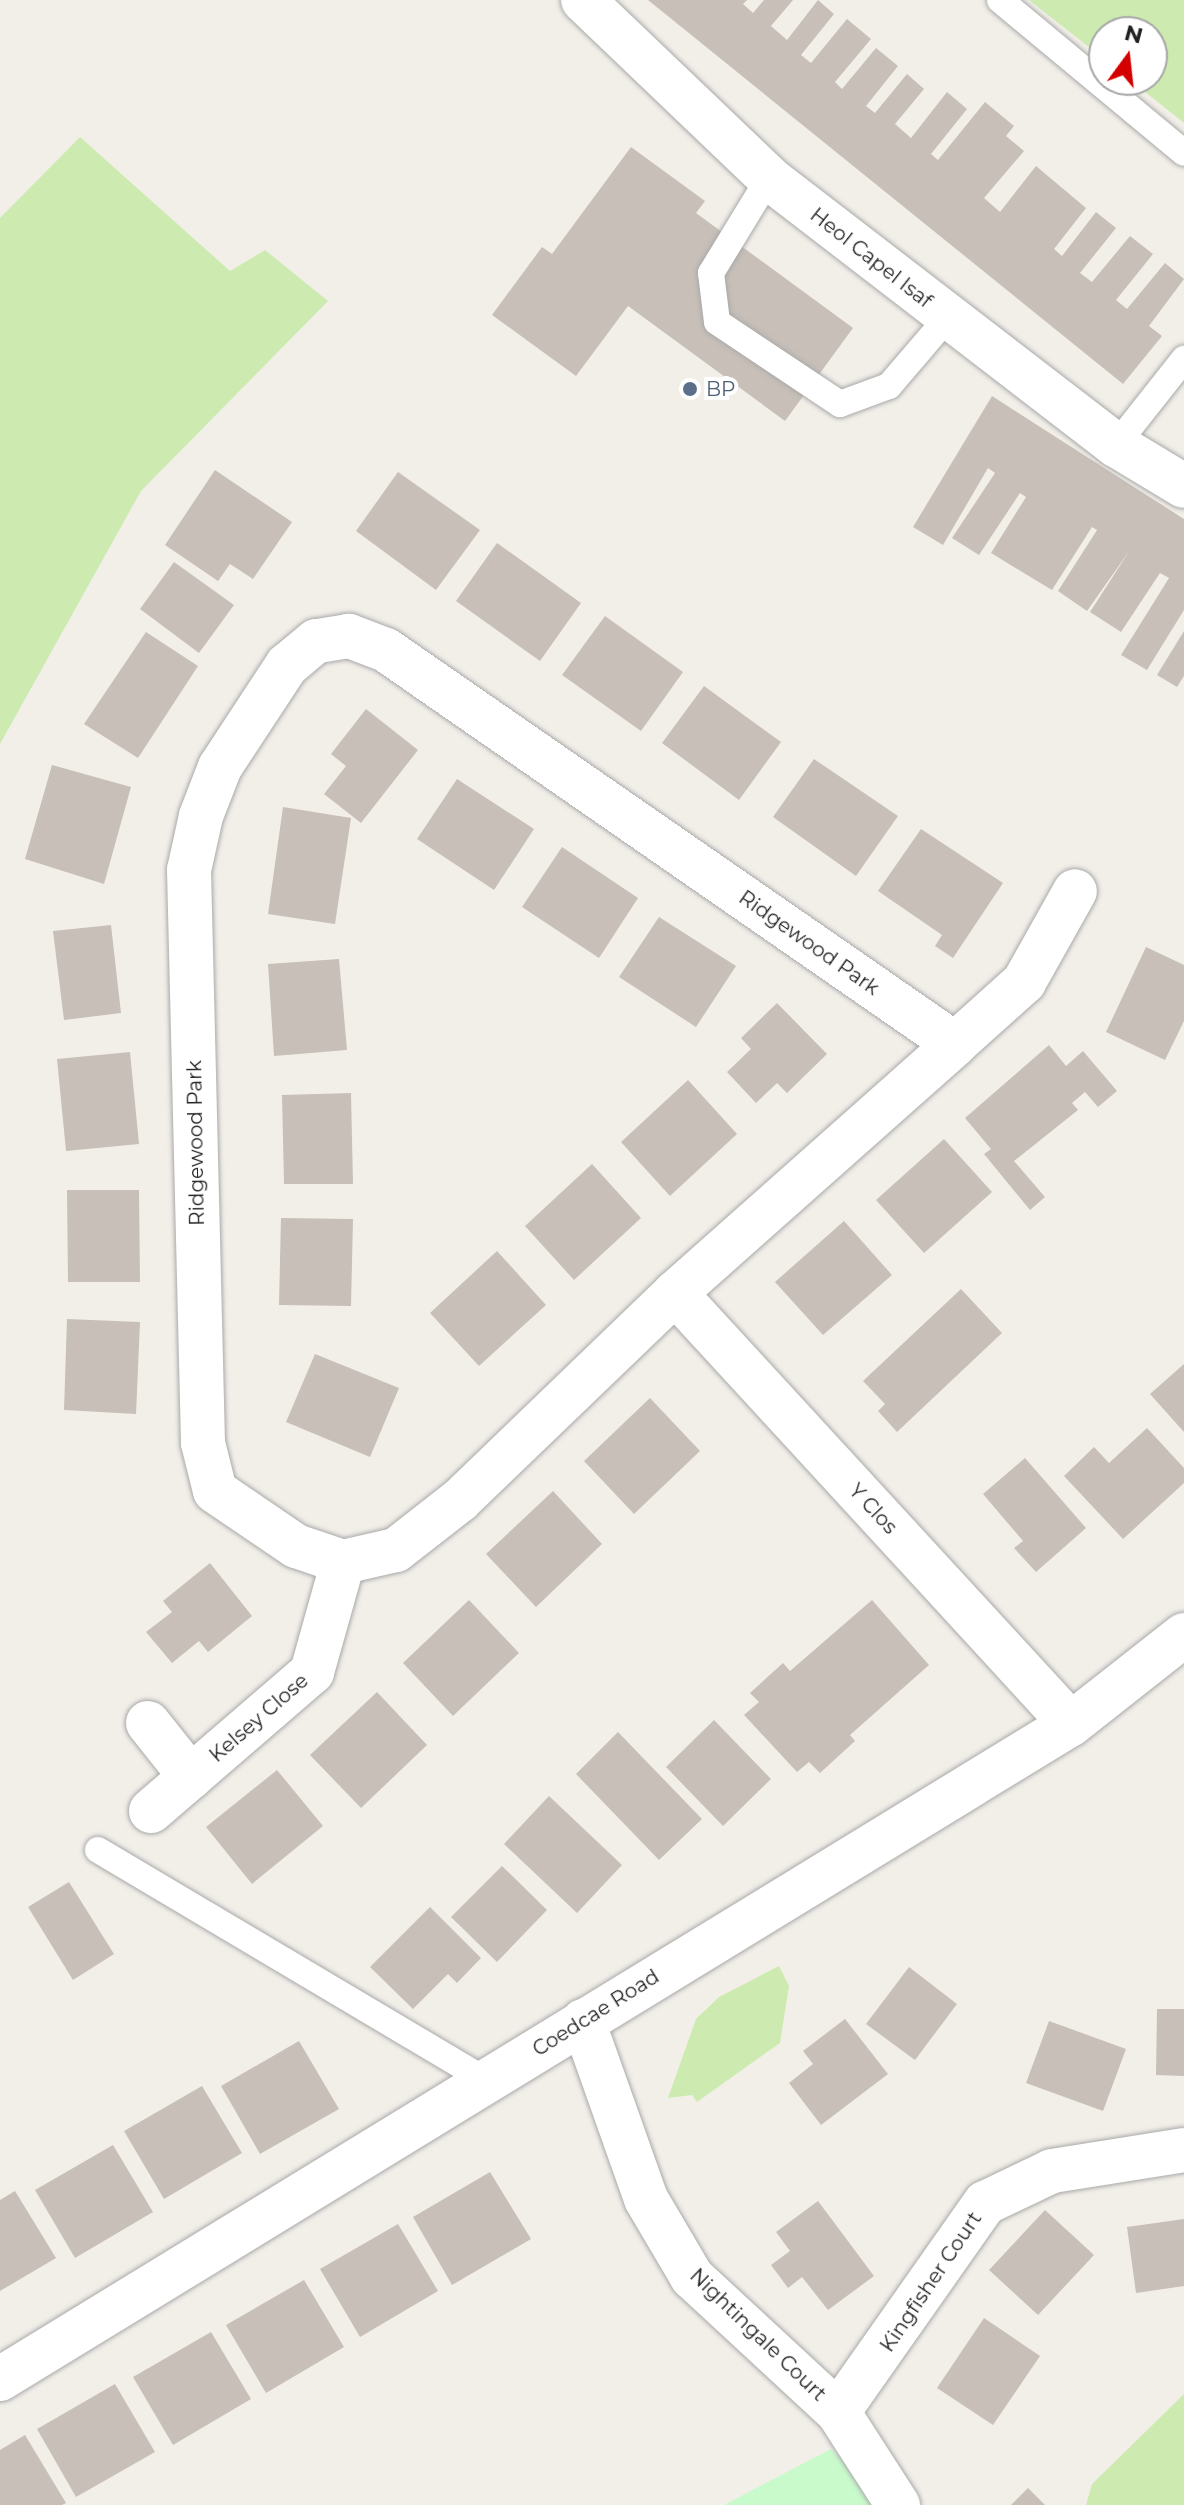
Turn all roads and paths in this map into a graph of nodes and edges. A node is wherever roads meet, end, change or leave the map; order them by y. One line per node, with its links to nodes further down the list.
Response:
1 (583, 0): 4 (street, Heol Capel Isaf)
2 (1000, 0): 3 (lane)
3 (1184, 153)
4 (769, 178): 5 (street, Heol Capel Isaf); 5 (lane)
5 (947, 318): 7 (street, Heol Capel Isaf)
6 (1184, 359): 7 (lane)
7 (1116, 445): 8 (street, Heol Capel Isaf)
8 (1184, 486)
9 (1075, 891): 10 (street)
10 (955, 1044): 11 (street); 12 (street, Ridgewood Park)
11 (675, 1293): 12 (street); 15 (street, Y Clos)
12 (343, 1562): 16 (street, Kelsey Close)
13 (1184, 1635): 15 (street, Coedcae Road)
14 (148, 1723): 16 (street, Kelsey Close)
15 (1071, 1724): 19 (street, Coedcae Road)
16 (191, 1777): 17 (street, Kelsey Close)
17 (151, 1811)
18 (98, 1850): 20 (lane)
19 (583, 2021): 20 (street, Coedcae Road); 23 (street, Nightingale Court)
20 (487, 2081): 22 (street, Coedcae Road)
21 (1184, 2150): 23 (street, Kingfisher Court)
22 (0, 2379)
23 (838, 2412): 24 (street, Nightingale Court)
24 (898, 2505)

